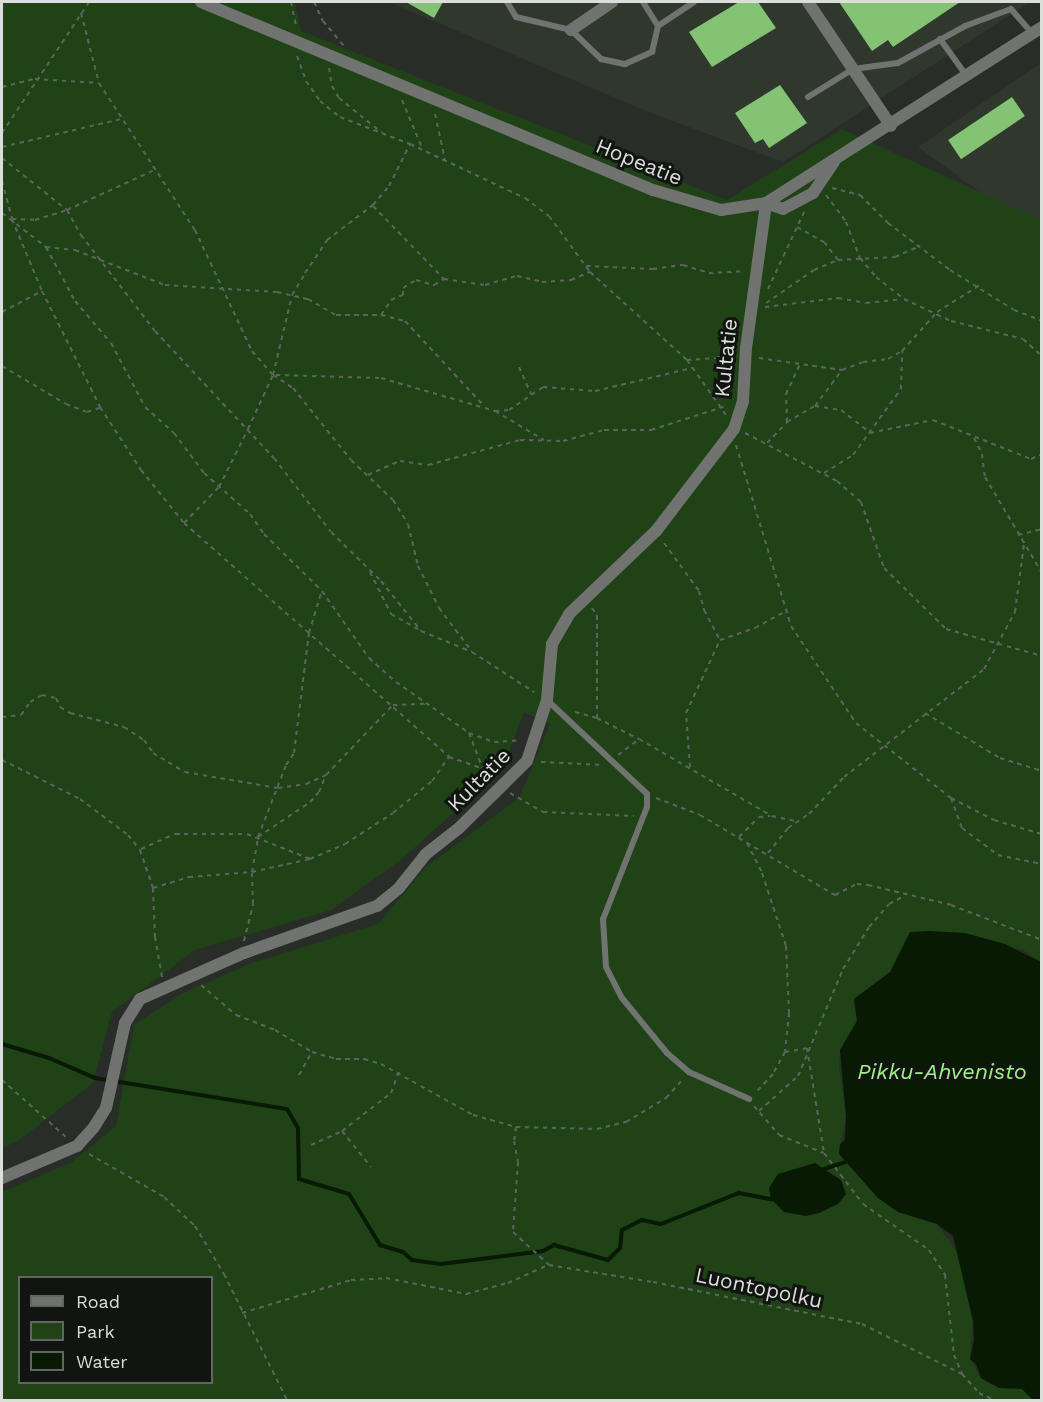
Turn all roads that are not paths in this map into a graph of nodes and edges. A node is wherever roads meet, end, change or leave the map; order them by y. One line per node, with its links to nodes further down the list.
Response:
1 (201, 2): 16 (street, Hopeatie)
2 (507, 2): 8 (lane)
3 (612, 2): 8 (street)
4 (643, 2): 7 (lane)
5 (694, 2): 7 (lane)
6 (808, 2): 11 (street)
7 (658, 26): 8 (lane)
8 (571, 30)
9 (1037, 30): 10 (lane); 12 (street, Hopeatie)
10 (940, 39): 11 (lane); 12 (lane)
11 (853, 69): 13 (lane); 14 (street)
12 (967, 76): 14 (street, Hopeatie)
13 (808, 97)
14 (891, 126): 15 (street, Hopeatie)
15 (834, 162): 16 (street, Hopeatie); 16 (street)
16 (766, 203): 17 (street, Kultatie)
17 (546, 700): 18 (lane); 19 (street, Kultatie)
18 (749, 1099)
19 (2, 1178)

